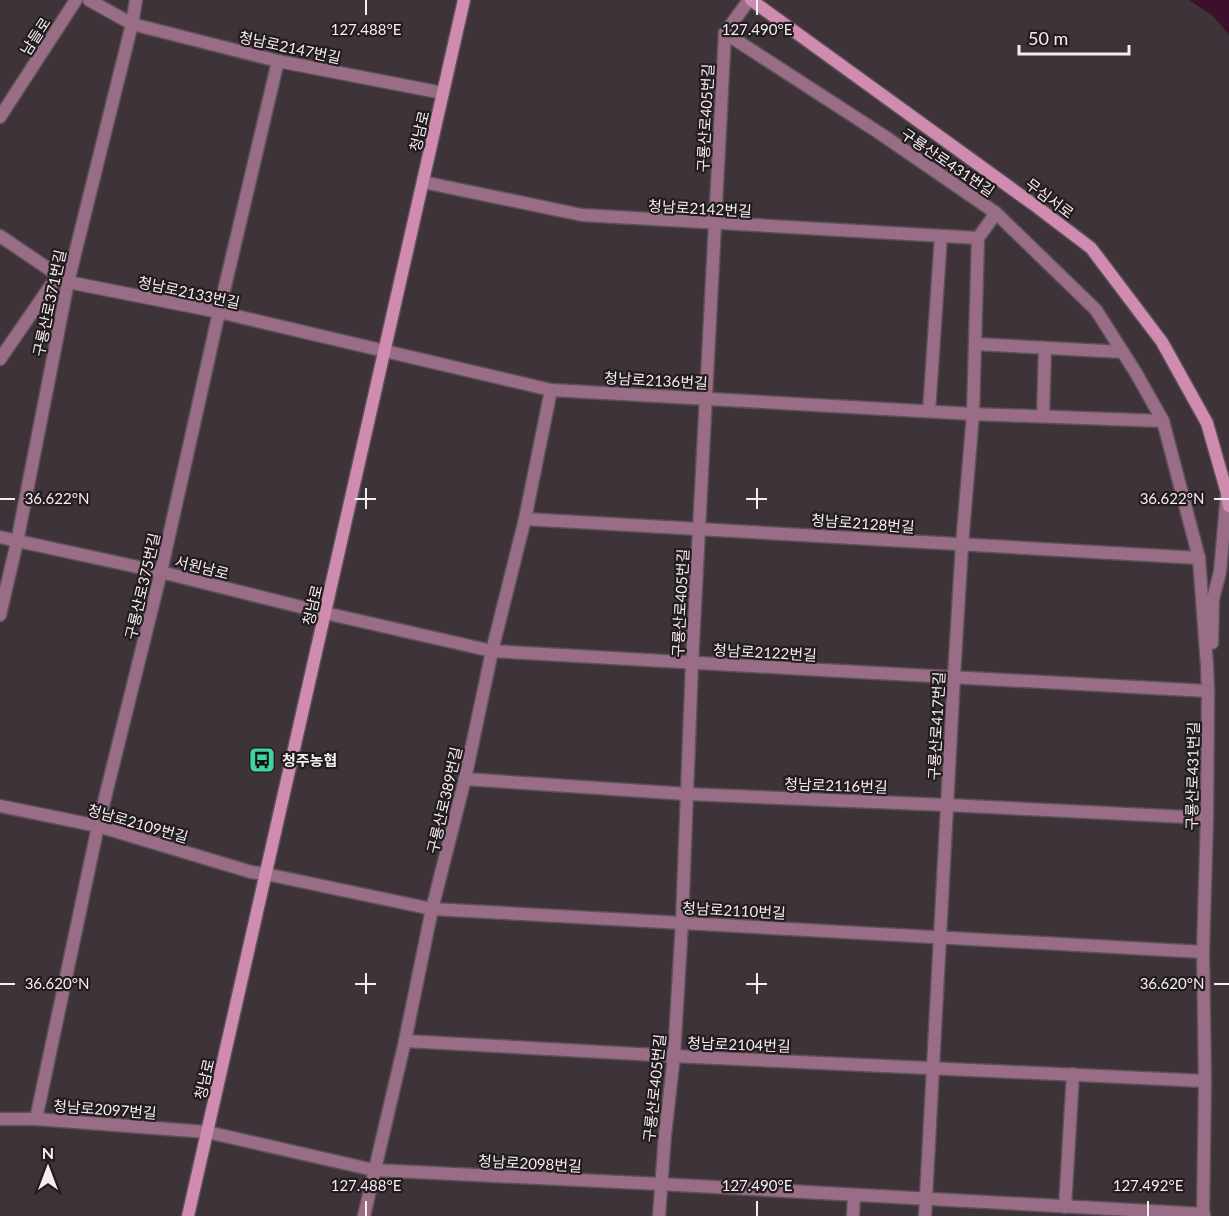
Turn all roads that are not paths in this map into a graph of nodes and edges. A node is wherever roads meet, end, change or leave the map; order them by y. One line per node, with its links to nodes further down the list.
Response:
1 (74, 0): 10 (street, 남들로)
2 (89, 0): 6 (street, 청남로2147번길)
3 (136, 0): 6 (street, 구룡산로371번길)
4 (464, 0): 9 (main road, 청남로)
5 (750, 0): 7 (street); 30 (main road, 무심서로)
6 (132, 24): 8 (street, 청남로2147번길); 17 (street, 구룡산로371번길)
7 (725, 33): 12 (street, 구룡산로431번길); 13 (street, 구룡산로405번길)
8 (278, 61): 9 (street, 청남로2147번길); 18 (street, 구룡산로375번길)
9 (443, 93): 11 (main road, 청남로)
10 (0, 117)
11 (423, 182): 13 (street, 청남로2142번길); 21 (main road, 청남로)
12 (996, 213): 16 (street); 22 (street, 구룡산로431번길)
13 (714, 224): 15 (street, 청남로2142번길); 25 (street, 구룡산로405번길)
14 (0, 236): 17 (street, 청남로2133번길)
15 (941, 236): 16 (street, 청남로2142번길); 26 (street)
16 (978, 238): 19 (street, 구룡산로417번길)
17 (63, 279): 18 (street, 청남로2133번길); 23 (street); 34 (street, 구룡산로371번길)
18 (219, 312): 21 (street, 청남로2133번길); 37 (street, 구룡산로375번길)
19 (975, 344): 20 (street); 27 (street, 구룡산로417번길)
20 (1045, 348): 22 (street); 28 (street)
21 (385, 352): 24 (street, 청남로2136번길); 38 (main road, 청남로)
22 (1123, 352): 29 (street, 구룡산로431번길)
23 (0, 359)
24 (551, 390): 25 (street, 청남로2136번길); 31 (street, 구룡산로389번길)
25 (705, 398): 26 (street, 청남로2136번길); 32 (street, 구룡산로405번길)
26 (929, 411): 27 (street, 청남로2136번길)
27 (973, 414): 28 (street, 청남로2136번길); 35 (street, 구룡산로417번길)
28 (1043, 416): 29 (street, 청남로2136번길)
29 (1163, 421): 36 (street, 구룡산로431번길)
30 (1228, 499): 42 (street)
31 (525, 519): 32 (street, 청남로2128번길); 40 (street, 구룡산로389번길)
32 (700, 528): 35 (street, 청남로2128번길); 41 (street, 구룡산로405번길)
33 (0, 537): 34 (street, 서원남로)
34 (17, 542): 37 (street, 서원남로); 39 (street, 구룡산로371번길)
35 (963, 544): 36 (street, 청남로2128번길); 43 (street, 구룡산로417번길)
36 (1199, 558): 42 (street, 구룡산로431번길)
37 (161, 572): 38 (street, 서원남로); 50 (street, 구룡산로375번길)
38 (325, 613): 40 (street, 청남로2122번길); 51 (main road, 청남로)
39 (0, 615)
40 (492, 651): 41 (street, 청남로2122번길); 45 (street, 구룡산로389번길)
41 (692, 663): 43 (street, 청남로2122번길); 46 (street, 구룡산로405번길)
42 (1207, 666): 44 (street, 구룡산로431번길)
43 (954, 676): 44 (street, 청남로2122번길); 47 (street, 구룡산로417번길)
44 (1208, 690): 49 (street, 구룡산로431번길)
45 (465, 779): 46 (street, 청남로2116번길); 52 (street, 구룡산로389번길)
46 (687, 794): 47 (street, 청남로2116번길); 53 (street, 구룡산로405번길)
47 (947, 804): 49 (street, 청남로2116번길); 54 (street, 구룡산로417번길)
48 (0, 806): 50 (street, 청남로2109번길)
49 (1207, 818): 55 (street, 구룡산로431번길)
50 (98, 826): 51 (street, 청남로2109번길); 62 (street, 구룡산로375번길)
51 (266, 874): 52 (street, 청남로2110번길); 63 (main road, 청남로)
52 (432, 909): 53 (street, 청남로2110번길); 56 (street, 구룡산로389번길)
53 (682, 922): 54 (street, 청남로2110번길); 57 (street, 구룡산로405번길)
54 (940, 937): 55 (street, 청남로2110번길); 58 (street, 구룡산로417번길)
55 (1203, 952): 60 (street, 구룡산로431번길)
56 (405, 1041): 57 (street, 청남로2104번길); 64 (street, 구룡산로389번길)
57 (674, 1056): 58 (street, 청남로2104번길); 65 (street, 구룡산로405번길)
58 (933, 1067): 59 (street, 청남로2104번길); 67 (street, 구룡산로417번길)
59 (1073, 1074): 60 (street, 청남로2104번길); 68 (street)
60 (1206, 1081): 69 (street, 구룡산로431번길)
61 (0, 1119): 62 (street, 청남로2097번길)
62 (36, 1119): 63 (street, 청남로2097번길)
63 (207, 1132): 64 (street, 청남로2098번길); 70 (main road, 청남로)
64 (374, 1170): 65 (street, 청남로2098번길); 71 (street, 구룡산로389번길)
65 (660, 1184): 66 (street, 청남로2098번길); 72 (street, 구룡산로405번길)
66 (854, 1195): 67 (street, 청남로2098번길); 73 (street)
67 (926, 1200): 68 (street, 청남로2098번길); 74 (street, 구룡산로417번길)
68 (1065, 1207): 69 (street, 청남로2098번길)
69 (1203, 1215)
70 (188, 1216)
71 (364, 1216)
72 (659, 1216)
73 (853, 1216)
74 (925, 1216)

